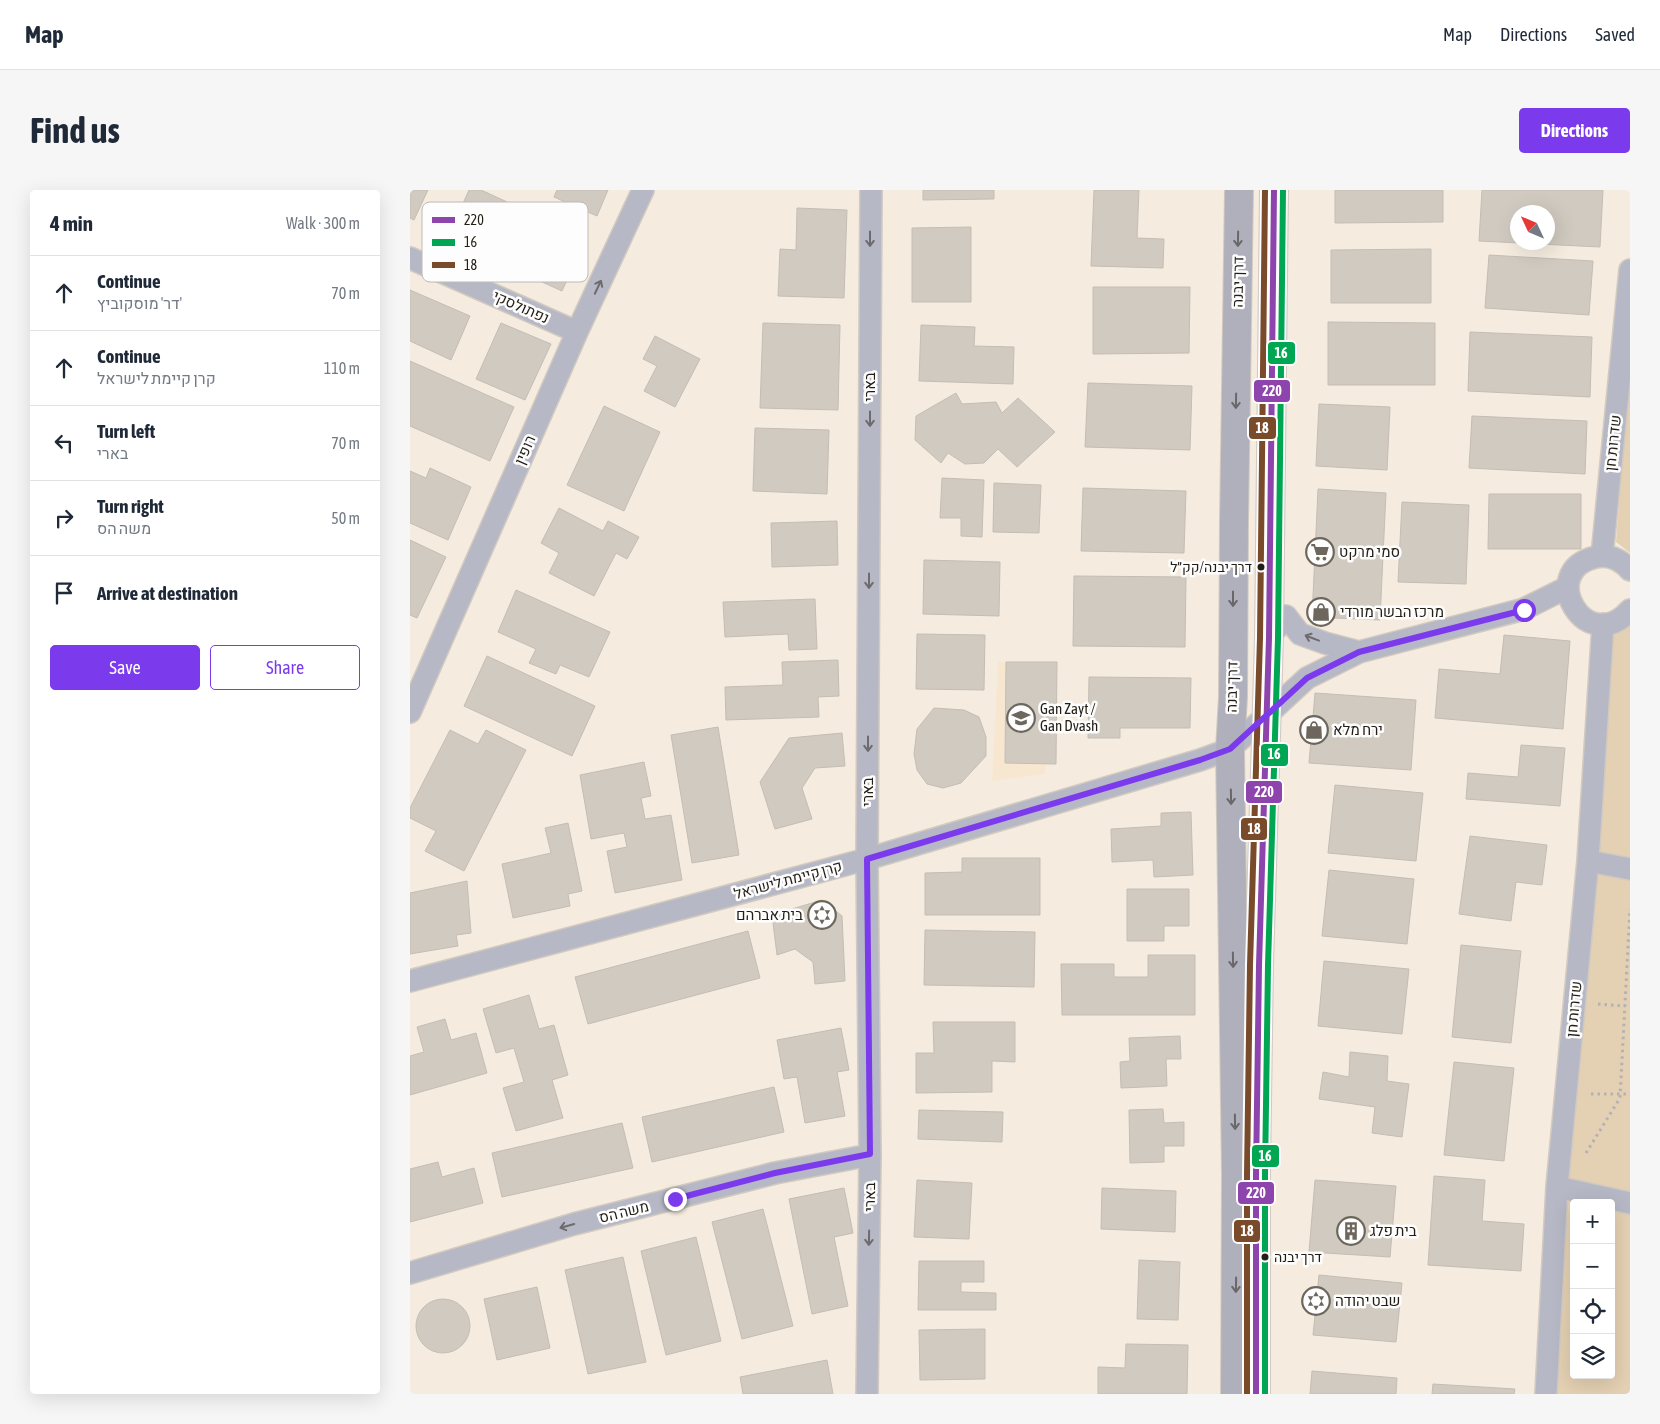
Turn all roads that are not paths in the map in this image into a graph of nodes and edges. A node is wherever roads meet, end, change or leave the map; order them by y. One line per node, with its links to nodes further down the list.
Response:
1 (643, 190): 9 (street, רופין, one-way to 1)
2 (871, 190): 20 (street, בארי, one-way to 20)
3 (1239, 190): 19 (main road, דרך יבנה, one-way to 19)
4 (1274, 190): 15 (main road)
5 (410, 258): 6 (street, נפתולסקי)
6 (422, 263)
7 (1630, 270): 10 (street, שדרות חן)
8 (464, 282): 9 (street, נפתולסקי)
9 (577, 332): 17 (street, רופין)
10 (1602, 556): 11 (street); 12 (street)
11 (1630, 570)
12 (1568, 588): 14 (street); 16 (street, קרן קיימת לישראל)
13 (1630, 610): 14 (street)
14 (1603, 624): 21 (street, שדרות חן)
15 (1269, 638): 16 (street, one-way to 15); 18 (main road)
16 (1359, 652): 18 (street, קרן קיימת לישראל)
17 (410, 712)
18 (1267, 714): 19 (street, קרן קיימת לישראל); 30 (main road)
19 (1230, 749): 20 (street, קרן קיימת לישראל); 29 (main road, דרך יבנה, one-way to 29)
20 (867, 859): 23 (street, קרן קיימת לישראל); 24 (street, בארי)
21 (1588, 861): 22 (street); 25 (street, שדרות חן)
22 (1630, 869)
23 (410, 981)
24 (870, 1154): 27 (street, משה הס, one-way to 27); 28 (street, בארי, one-way to 28)
25 (1557, 1187): 26 (street); 31 (street, שדרות חן)
26 (1630, 1203)
27 (410, 1272)
28 (867, 1394)
29 (1235, 1394)
30 (1256, 1394)
31 (1546, 1394)

